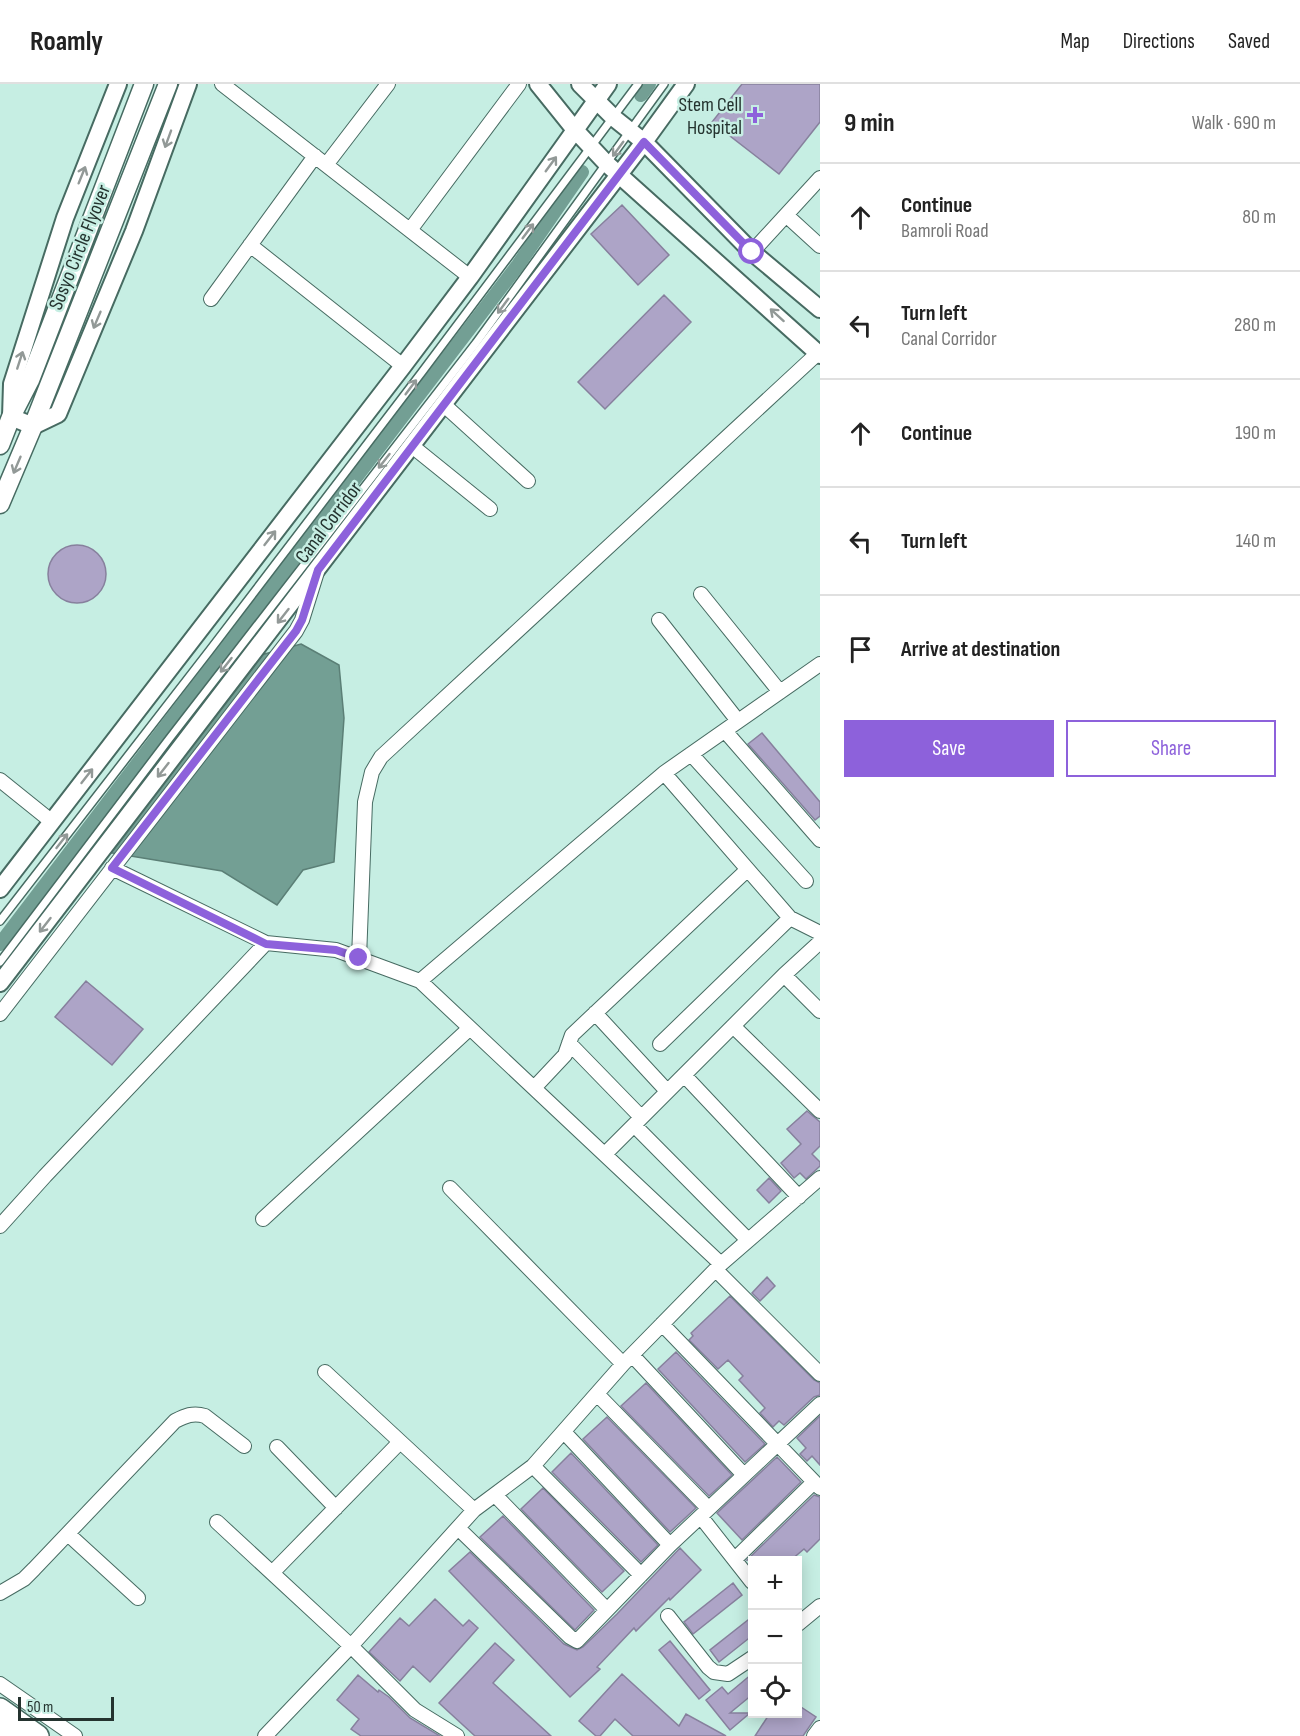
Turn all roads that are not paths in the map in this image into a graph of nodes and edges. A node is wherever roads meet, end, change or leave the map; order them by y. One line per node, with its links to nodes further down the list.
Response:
1 (118, 84): 35 (street, one-way to 1)
2 (144, 84): 35 (main road, Sosyo Circle Flyover)
3 (168, 84): 36 (main road, Sosyo Circle Flyover)
4 (188, 84): 36 (street, one-way to 36)
5 (222, 84): 15 (street)
6 (247, 84): 15 (street)
7 (388, 84): 21 (street)
8 (519, 84): 25 (street)
9 (538, 84): 18 (street)
10 (580, 84): 16 (street)
11 (608, 84): 16 (street)
12 (638, 84): 17 (lane)
13 (664, 84): 19 (lane)
14 (686, 84): 19 (street, Canal Corridor)
15 (238, 96): 21 (street)
16 (596, 100): 17 (street); 18 (street)
17 (614, 117): 19 (street); 20 (lane)
18 (575, 130): 20 (street); 29 (street, one-way to 18)
19 (637, 137): 22 (street, Canal Corridor, one-way to 22); 28 (street)
20 (591, 148): 22 (street); 59 (lane, one-way to 20)
21 (320, 160): 25 (street); 26 (street)
22 (613, 169): 32 (street, one-way to 22); 34 (street, Canal Corridor); 64 (lane, one-way to 64)
23 (820, 178): 24 (street)
24 (786, 215): 27 (street); 28 (street)
25 (410, 230): 29 (street)
26 (250, 244): 30 (street); 33 (street)
27 (820, 246)
28 (752, 252): 31 (street)
29 (470, 277): 33 (street)
30 (211, 299)
31 (820, 309)
32 (819, 354): 63 (street)
33 (403, 366): 52 (street, one-way to 33)
34 (443, 404): 38 (street, Canal Corridor); 39 (street)
35 (11, 417): 36 (street); 37 (main road, Sosyo Circle Flyover)
36 (33, 426): 40 (main road, Sosyo Circle Flyover, one-way to 40)
37 (0, 445)
38 (412, 446): 41 (street); 42 (street, Canal Corridor)
39 (528, 481)
40 (0, 504)
41 (490, 509)
42 (318, 570): 54 (street); 67 (street, Canal Corridor, one-way to 67)
43 (701, 594): 46 (street)
44 (659, 620): 47 (street)
45 (820, 664): 46 (street)
46 (780, 692): 47 (street)
47 (738, 721): 48 (street)
48 (725, 730): 49 (street); 53 (street)
49 (691, 754): 50 (street); 56 (street)
50 (664, 773): 55 (street); 66 (street)
51 (0, 780): 52 (street)
52 (51, 821): 57 (street)
53 (820, 840)
54 (112, 868): 62 (street); 70 (street)
55 (747, 870): 58 (street); 69 (street)
56 (806, 881)
57 (0, 889)
58 (790, 918): 60 (street); 74 (street)
59 (0, 921)
60 (820, 933)
61 (820, 942): 65 (street)
62 (266, 944): 63 (street); 85 (street)
63 (359, 958): 66 (street)
64 (0, 962)
65 (784, 975): 68 (street); 71 (street)
66 (420, 981): 72 (street)
67 (0, 983)
68 (820, 1011)
69 (595, 1013): 73 (street); 77 (street)
70 (0, 1014)
71 (733, 1026): 75 (street); 78 (street)
72 (470, 1028): 76 (street); 84 (street)
73 (569, 1043): 76 (street); 79 (street)
74 (660, 1044)
75 (684, 1075): 77 (street); 83 (street)
76 (534, 1088): 80 (street)
77 (667, 1091): 79 (street)
78 (820, 1111)
79 (637, 1121): 80 (street); 86 (street)
80 (605, 1154): 87 (street)
81 (820, 1178): 83 (street)
82 (450, 1188): 89 (street)
83 (798, 1197): 86 (street)
84 (264, 1219)
85 (0, 1226)
86 (748, 1240): 87 (street)
87 (719, 1267): 88 (street); 91 (street)
88 (662, 1324): 89 (street); 96 (street)
89 (627, 1359): 92 (street); 100 (street)
90 (324, 1372): 95 (street)
91 (820, 1374)
92 (597, 1394): 94 (street); 105 (street)
93 (820, 1404): 96 (street)
94 (564, 1432): 99 (street); 109 (street)
95 (400, 1442): 103 (street); 104 (street)
96 (777, 1443): 100 (street); 101 (street)
97 (244, 1446): 108 (street)
98 (277, 1448): 103 (street)
99 (534, 1466): 102 (street); 112 (street)
100 (744, 1475): 105 (street)
101 (817, 1485): 110 (street)
102 (495, 1495): 104 (street); 117 (street)
103 (336, 1508): 111 (street)
104 (474, 1510): 107 (street)
105 (705, 1513): 109 (street); 110 (street)
106 (217, 1522): 111 (street)
107 (458, 1528): 117 (street); 120 (street)
108 (68, 1534): 114 (street); 115 (street)
109 (670, 1545): 112 (street)
110 (735, 1559): 113 (street)
111 (272, 1573): 120 (street)
112 (641, 1575): 117 (street)
113 (748, 1576)
114 (0, 1593)
115 (138, 1598)
116 (820, 1606): 119 (street)
117 (607, 1610)
118 (668, 1616): 121 (street)
119 (802, 1620)
120 (351, 1646): 129 (street); 130 (street)
121 (748, 1661)
122 (0, 1684): 128 (street)
123 (0, 1709): 127 (highway)
124 (0, 1726): 126 (main road)
125 (820, 1728): 131 (street)
126 (14, 1736)
127 (38, 1736)
128 (75, 1736)
129 (265, 1736)
130 (457, 1736)
131 (814, 1736)

